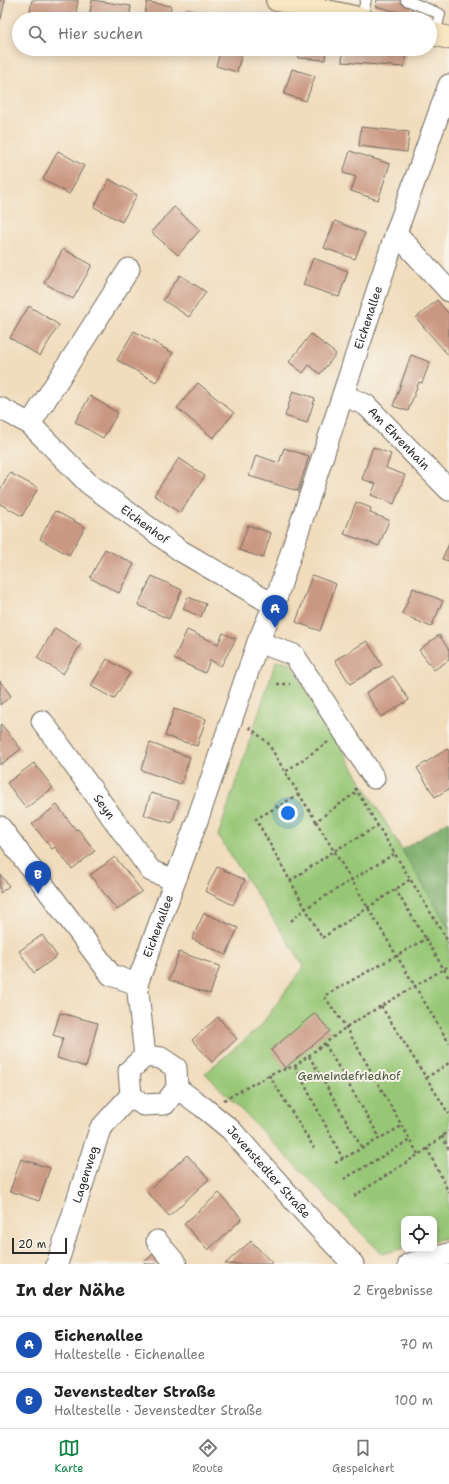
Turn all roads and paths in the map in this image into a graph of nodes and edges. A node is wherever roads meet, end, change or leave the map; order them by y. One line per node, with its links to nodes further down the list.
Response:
1 (277, 0): 4 (street)
2 (366, 0): 5 (lane)
3 (406, 0): 6 (lane)
4 (331, 12)
5 (363, 12)
6 (435, 12)
7 (437, 13): 8 (lane)
8 (438, 35)
9 (449, 85): 10 (street, Eichenallee)
10 (396, 233): 12 (street); 13 (street, Eichenallee)
11 (129, 269): 15 (street)
12 (449, 291)
13 (344, 395): 16 (street, Am Ehrenhain); 17 (street, Eichenallee)
14 (0, 408): 15 (street, Eichenhof)
15 (30, 424): 17 (street, Eichenhof)
16 (449, 490)
17 (274, 605): 18 (street, Eichenallee)
18 (258, 642): 21 (street, Eichenallee); 27 (street)
19 (277, 684): 20 (path)
20 (295, 684)
21 (234, 713): 26 (path); 38 (street, Eichenallee)
22 (42, 721): 38 (street, Seyn)
23 (325, 736): 24 (path)
24 (328, 742): 25 (path); 26 (path)
25 (332, 748)
26 (285, 772): 30 (path)
27 (374, 778): 29 (path)
28 (354, 785): 29 (path)
29 (357, 791): 31 (path); 32 (path)
30 (298, 794): 31 (path); 39 (path)
31 (316, 821): 34 (path)
32 (378, 826): 34 (path); 35 (path)
33 (0, 827): 50 (street)
34 (334, 851): 36 (path); 39 (path)
35 (394, 854): 36 (path); 37 (path)
36 (351, 879): 41 (path); 42 (path)
37 (410, 879): 40 (path); 45 (path)
38 (176, 880): 50 (street, Eichenallee)
39 (290, 881): 41 (path)
40 (395, 890): 42 (path); 44 (path)
41 (306, 908): 42 (path); 43 (path)
42 (368, 908): 46 (path)
43 (291, 921)
44 (426, 939): 46 (path); 48 (path)
45 (449, 944)
46 (396, 955): 51 (path); 53 (path)
47 (449, 966): 48 (path)
48 (444, 969): 49 (path); 51 (path)
49 (449, 978)
50 (137, 984): 56 (street)
51 (415, 986): 52 (path); 54 (path)
52 (381, 1006): 53 (path); 61 (path)
53 (346, 1027): 55 (path); 66 (path)
54 (449, 1043)
55 (325, 1044): 57 (path); 69 (path)
56 (145, 1056): 62 (street); 63 (street)
57 (309, 1056): 59 (path); 72 (path)
58 (449, 1063): 61 (path)
59 (295, 1066): 60 (path); 76 (path)
60 (269, 1075): 64 (path); 71 (path)
61 (426, 1078): 65 (path)
62 (177, 1088): 63 (street); 64 (street, Jevenstedter Straße)
63 (131, 1096): 83 (street, Lagenweg)
64 (206, 1110): 85 (street, Jevenstedter Straße)
65 (449, 1114)
66 (402, 1126): 69 (path); 70 (path)
67 (449, 1131): 68 (path)
68 (442, 1136): 73 (path); 74 (path)
69 (380, 1138): 72 (path)
70 (410, 1140): 75 (path); 78 (path)
71 (314, 1148)
72 (362, 1148): 76 (path)
73 (427, 1148): 75 (path); 79 (path)
74 (449, 1150)
75 (418, 1154): 80 (path)
76 (343, 1158): 77 (path)
77 (335, 1163)
78 (344, 1179)
79 (449, 1193)
80 (354, 1196)
81 (157, 1241): 84 (street)
82 (449, 1254): 86 (street)
83 (57, 1264)
84 (176, 1264)
85 (353, 1264)
86 (409, 1264)

